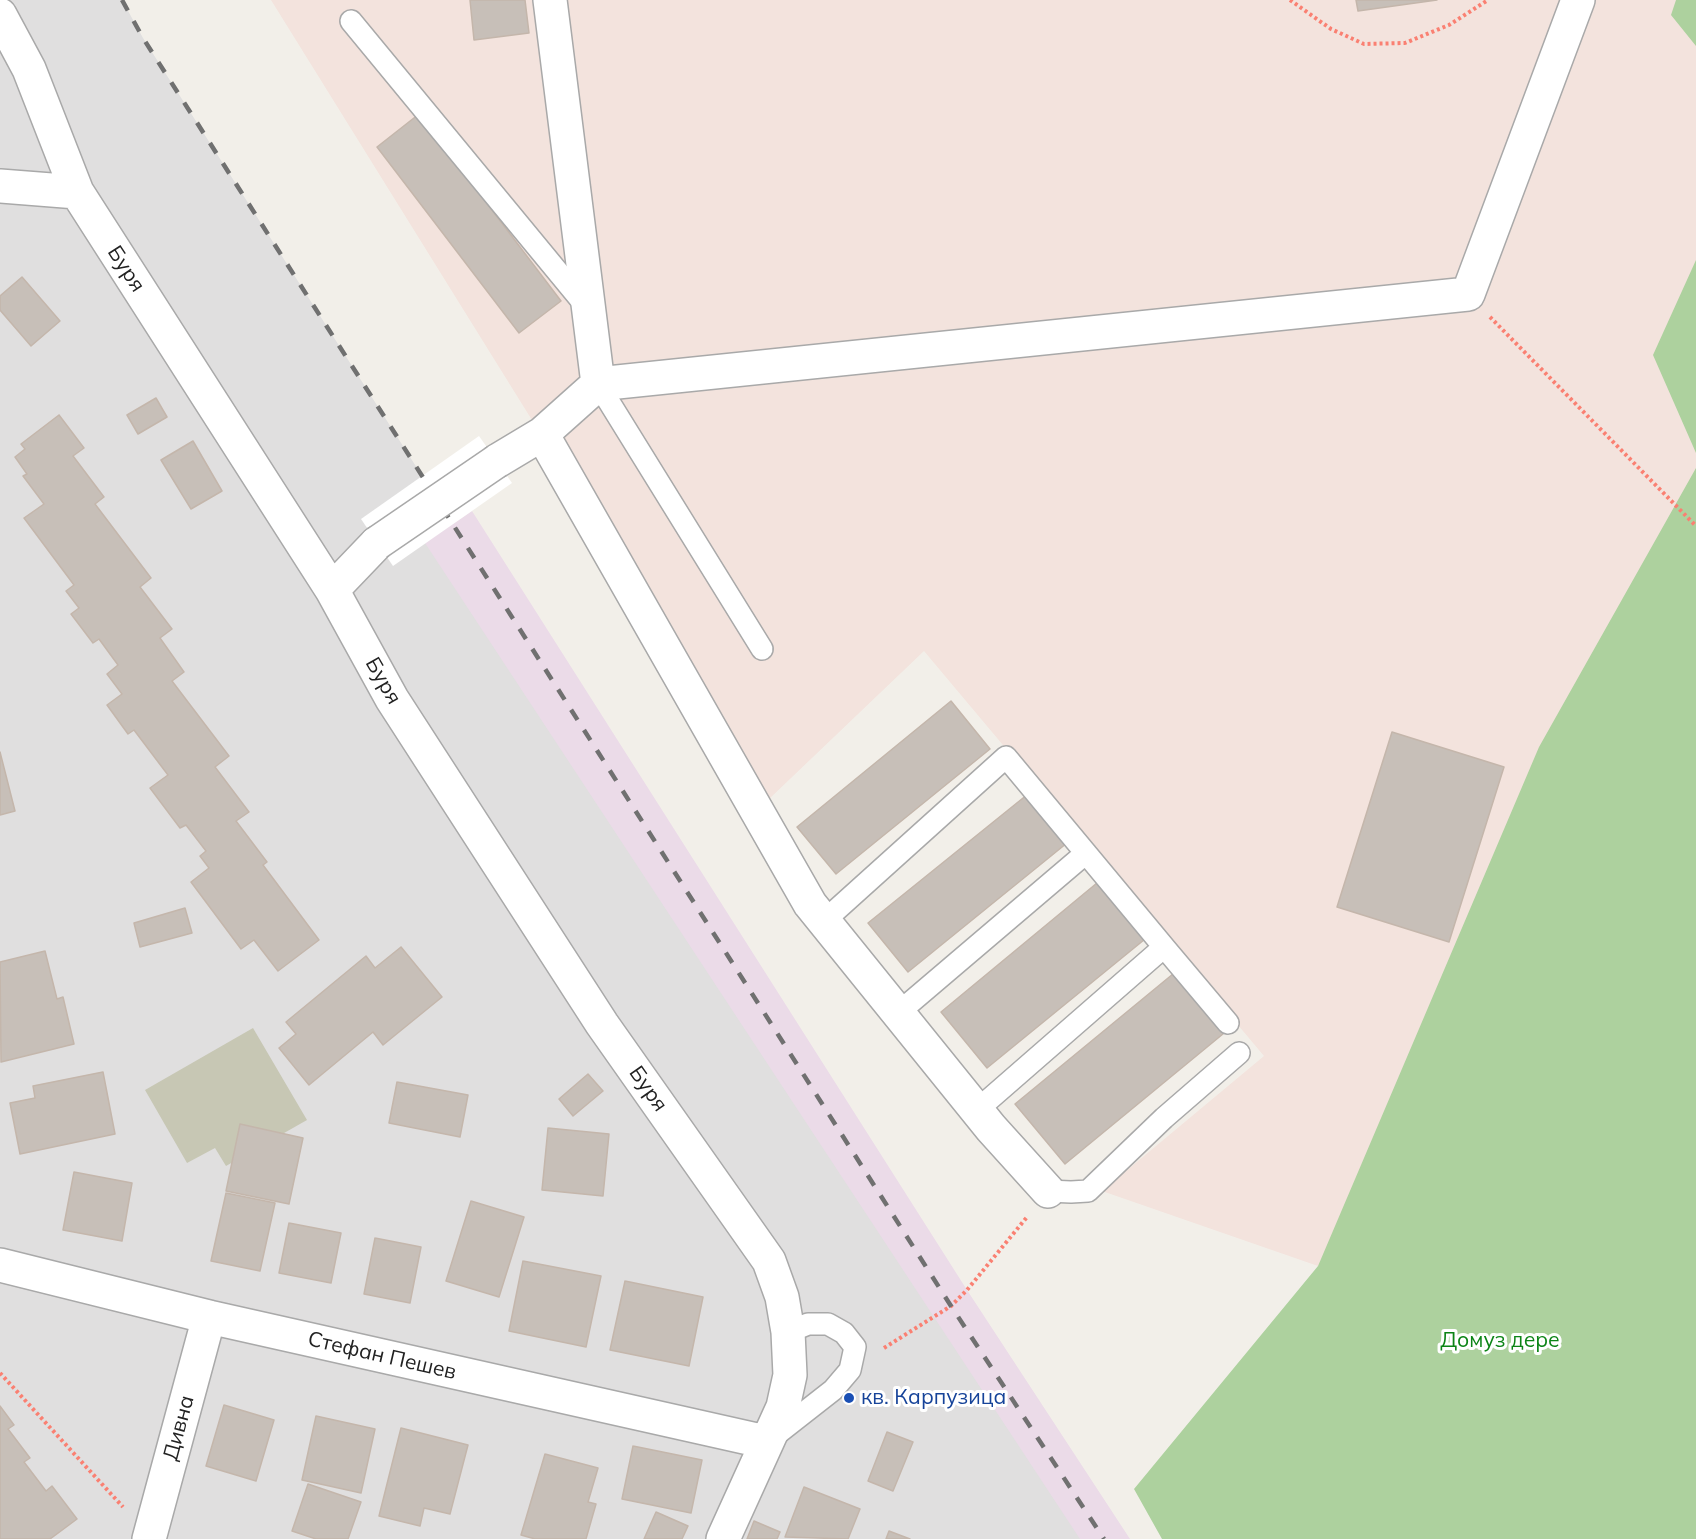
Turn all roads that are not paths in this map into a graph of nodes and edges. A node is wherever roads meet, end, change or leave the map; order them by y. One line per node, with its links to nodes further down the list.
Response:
1 (550, 0): 7 (street)
2 (1578, 0): 8 (street)
3 (0, 15): 6 (street, Буря)
4 (351, 21): 7 (lane)
5 (0, 186): 6 (street)
6 (76, 192): 10 (street, Буря)
7 (588, 309): 8 (street)
8 (598, 384): 9 (street); 11 (lane)
9 (542, 434): 10 (street, bridge); 13 (street)
10 (332, 590): 22 (street, Буря)
11 (762, 649)
12 (1086, 853): 13 (lane); 14 (lane); 15 (lane)
13 (824, 921): 15 (street)
14 (1164, 947): 16 (lane); 18 (lane)
15 (898, 1014): 18 (street)
16 (1228, 1023)
17 (1239, 1053): 19 (lane)
18 (977, 1110): 19 (street)
19 (1048, 1191)
20 (0, 1265): 21 (street, Стефан Пешев)
21 (209, 1317): 23 (street, Стефан Пешев); 24 (street, Дивна)
22 (788, 1332): 23 (street, Буря); 23 (lane, Буря)
23 (766, 1442): 25 (street, Буря)
24 (150, 1538)
25 (723, 1539)

